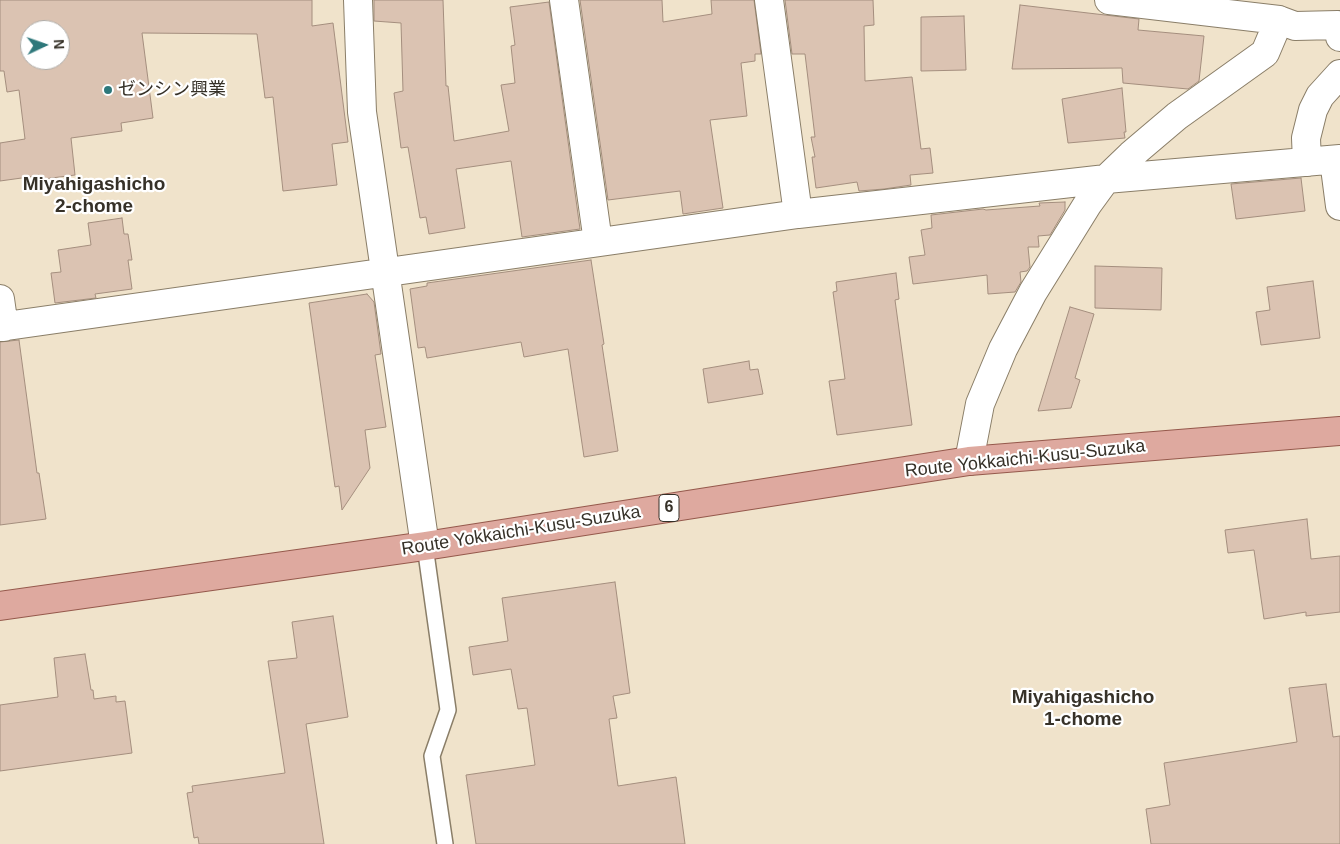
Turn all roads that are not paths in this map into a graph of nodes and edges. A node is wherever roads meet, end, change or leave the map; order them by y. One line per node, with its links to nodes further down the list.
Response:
1 (358, 0): 14 (street)
2 (564, 0): 13 (street)
3 (769, 0): 12 (street)
4 (1109, 0): 5 (street)
5 (1279, 20): 6 (street); 10 (street)
6 (1340, 37)
7 (1340, 74): 9 (street)
8 (1337, 159): 9 (street); 11 (street)
9 (1307, 162): 10 (street)
10 (1106, 180): 12 (street); 18 (street)
11 (1340, 206)
12 (798, 214): 13 (street)
13 (598, 242): 14 (street)
14 (386, 272): 16 (street); 19 (street)
15 (0, 299): 16 (street)
16 (2, 327)
17 (1340, 431): 18 (main road, Route Yokkaichi-Kusu-Suzuka / 6)
18 (969, 461): 19 (main road, Route Yokkaichi-Kusu-Suzuka / 6)
19 (425, 546): 20 (main road, Route Yokkaichi-Kusu-Suzuka / 6); 21 (lane)
20 (0, 606)
21 (445, 844)

